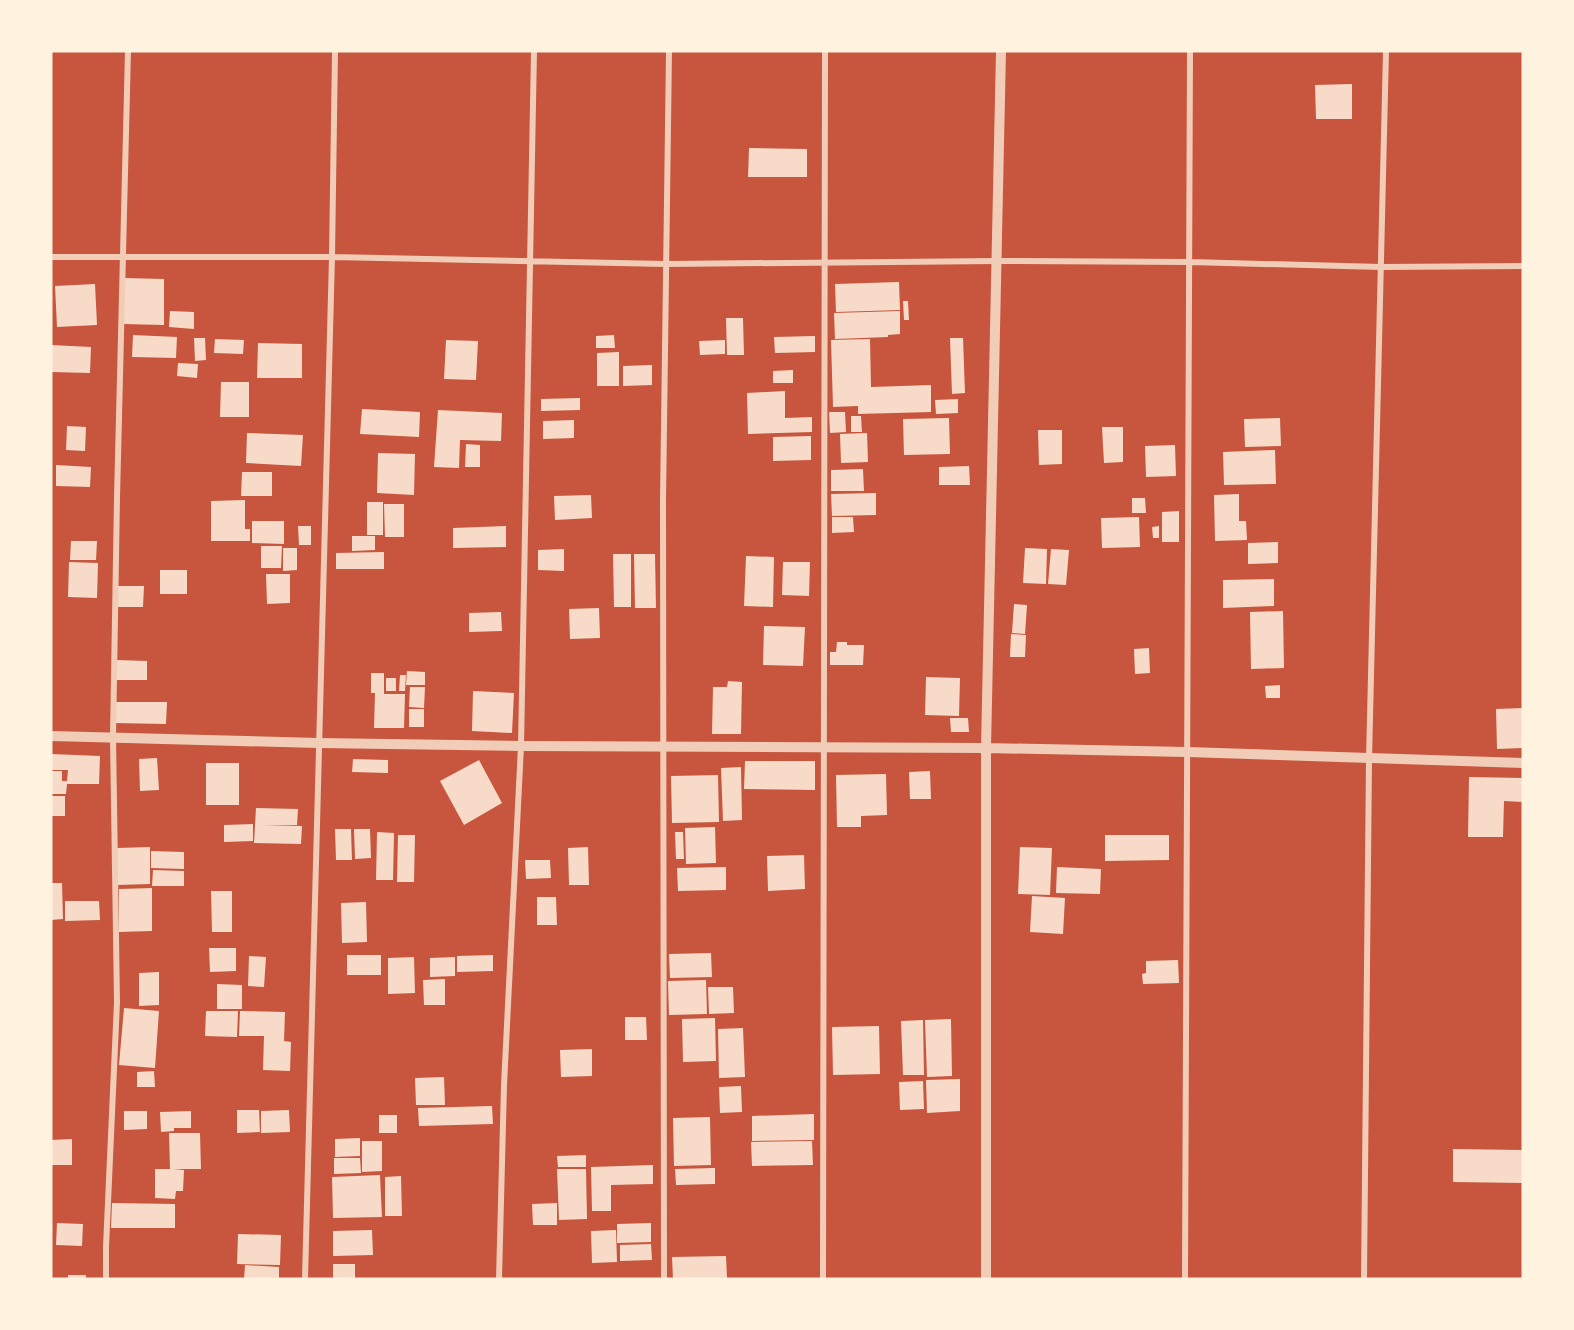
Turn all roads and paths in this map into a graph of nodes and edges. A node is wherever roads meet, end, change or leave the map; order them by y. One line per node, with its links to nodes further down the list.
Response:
1 (128, 51): 11 (street)
2 (334, 51): 10 (street)
3 (534, 51): 15 (street)
4 (669, 51): 16 (street)
5 (825, 51): 13 (street)
6 (1001, 51): 12 (street)
7 (1190, 51): 14 (street)
8 (1386, 51): 18 (street)
9 (51, 257): 11 (street)
10 (332, 257): 11 (street); 15 (street); 21 (street)
11 (122, 258): 20 (street)
12 (996, 261): 13 (street); 14 (street); 25 (street)
13 (824, 262): 16 (street); 24 (street)
14 (1190, 262): 18 (street); 26 (street)
15 (529, 263): 16 (street); 22 (street)
16 (666, 264): 23 (street)
17 (1523, 266): 18 (street)
18 (1381, 267): 27 (street)
19 (51, 736): 20 (street)
20 (113, 737): 21 (street); 29 (street)
21 (318, 743): 22 (street); 30 (street)
22 (521, 746): 23 (street); 31 (street)
23 (664, 746): 24 (street); 32 (street)
24 (824, 747): 25 (street); 33 (street)
25 (986, 748): 26 (street); 34 (street)
26 (1187, 752): 27 (street); 35 (street)
27 (1369, 759): 28 (street); 36 (street)
28 (1523, 763)
29 (106, 1279)
30 (305, 1279)
31 (499, 1279)
32 (664, 1279)
33 (823, 1279)
34 (987, 1279)
35 (1185, 1279)
36 (1364, 1279)

